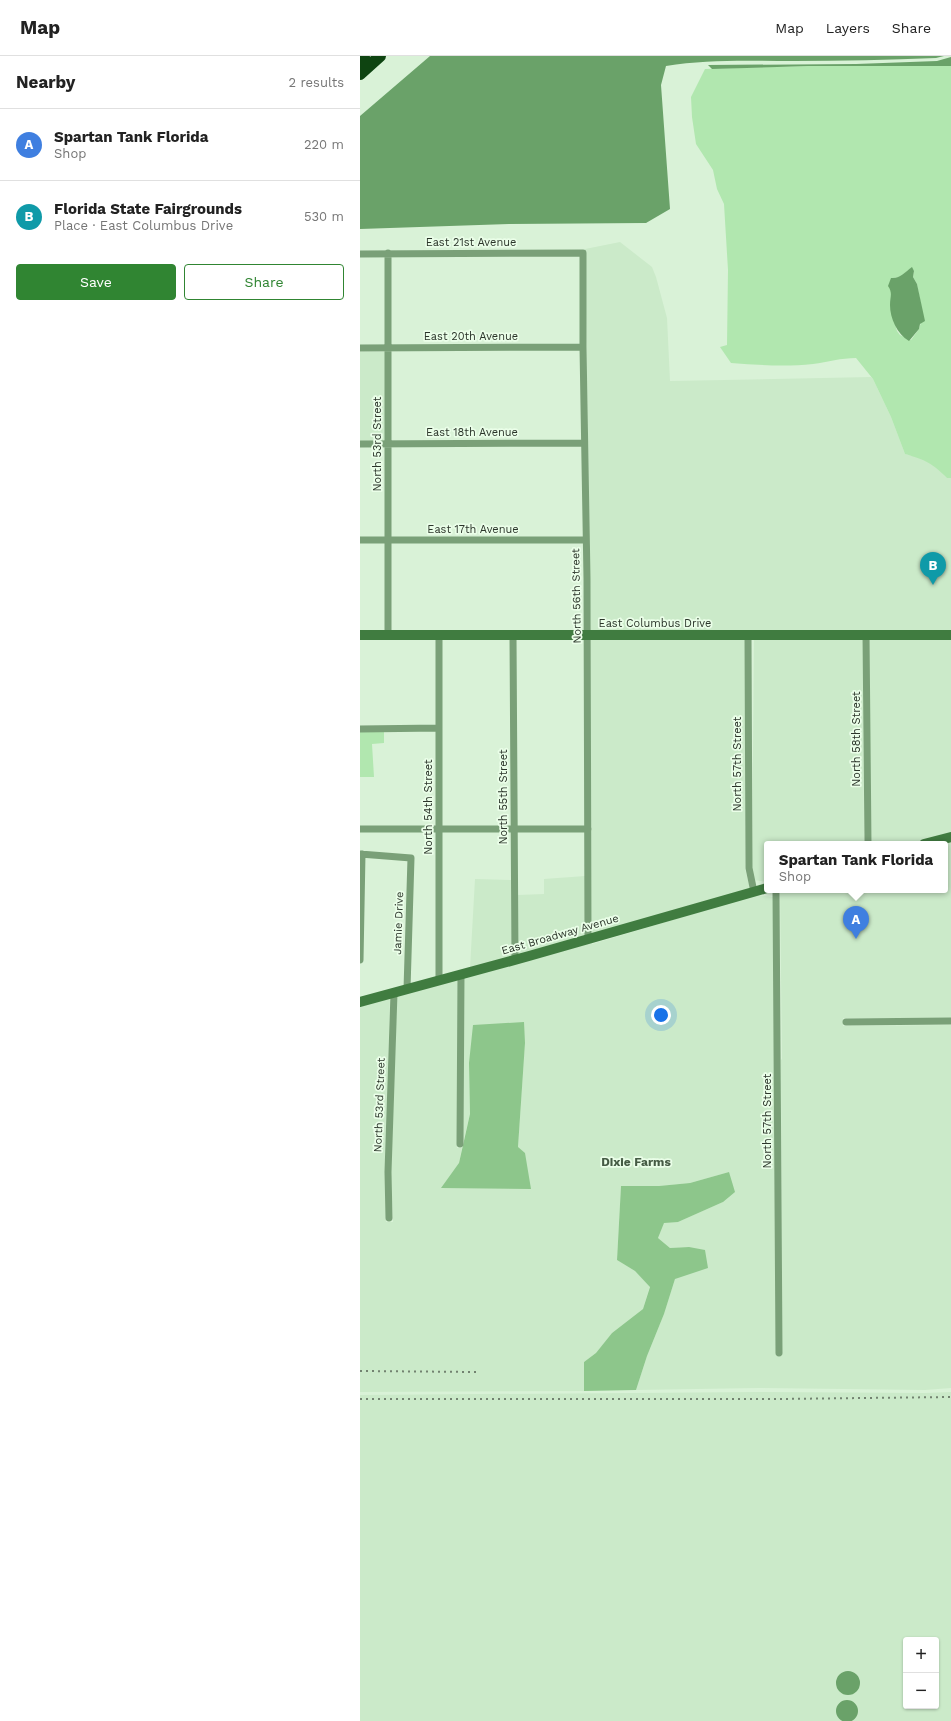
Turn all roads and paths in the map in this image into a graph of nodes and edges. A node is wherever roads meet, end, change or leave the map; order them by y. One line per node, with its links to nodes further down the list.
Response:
1 (364, 56): 3 (highway)
2 (380, 56): 4 (highway)
3 (360, 60)
4 (360, 74)
5 (583, 253): 7 (street, East 21st Avenue); 8 (street, North 56th Street)
6 (360, 254): 7 (street, East 21st Avenue)
7 (388, 254): 10 (street, North 53rd Street)
8 (582, 347): 10 (street, East 20th Avenue); 11 (street, North 56th Street)
9 (360, 348): 10 (street, East 20th Avenue)
10 (388, 348): 13 (street, North 53rd Street)
11 (584, 443): 13 (street, East 18th Avenue); 16 (street, North 56th Street)
12 (360, 444): 13 (street, East 18th Avenue)
13 (388, 444): 15 (street, North 53rd Street)
14 (360, 540): 15 (street, East 17th Avenue)
15 (388, 540): 16 (street, East 17th Avenue); 19 (street, North 53rd Street)
16 (586, 540): 22 (street, North 56th Street)
17 (866, 634): 23 (main road, East Columbus Drive); 24 (main road, East Columbus Drive); 32 (street, North 58th Street)
18 (360, 635): 19 (main road, East Columbus Drive)
19 (388, 635): 20 (main road, East Columbus Drive)
20 (439, 635): 21 (main road, East Columbus Drive); 25 (street, North 54th Street)
21 (513, 635): 22 (main road, East Columbus Drive); 29 (street, North 55th Street)
22 (588, 635): 23 (main road, East Columbus Drive); 30 (street, North 56th Street)
23 (748, 635): 36 (street, North 57th Street)
24 (951, 635)
25 (439, 728): 26 (street); 28 (street, North 54th Street)
26 (360, 729)
27 (360, 829): 28 (street)
28 (439, 829): 29 (street); 42 (street, North 54th Street)
29 (514, 829): 30 (street); 40 (street, North 55th Street)
30 (588, 829): 38 (street, North 56th Street)
31 (951, 837): 33 (main road)
32 (868, 841)
33 (936, 841)
34 (361, 854): 39 (street); 43 (street, Jamie Drive)
35 (764, 889): 36 (main road, East Broadway Avenue)
36 (754, 892): 38 (main road, East Broadway Avenue)
37 (776, 893): 50 (street, North 57th Street)
38 (588, 938): 40 (main road, East Broadway Avenue)
39 (360, 960)
40 (515, 960): 41 (main road, East Broadway Avenue)
41 (461, 974): 42 (main road, East Broadway Avenue); 48 (street)
42 (439, 980): 43 (main road, East Broadway Avenue)
43 (407, 989): 44 (main road, East Broadway Avenue)
44 (394, 993): 45 (main road, East Broadway Avenue); 49 (street, North 53rd Street)
45 (360, 1002)
46 (951, 1021): 47 (street)
47 (846, 1022)
48 (460, 1144)
49 (389, 1218)
50 (779, 1353)

